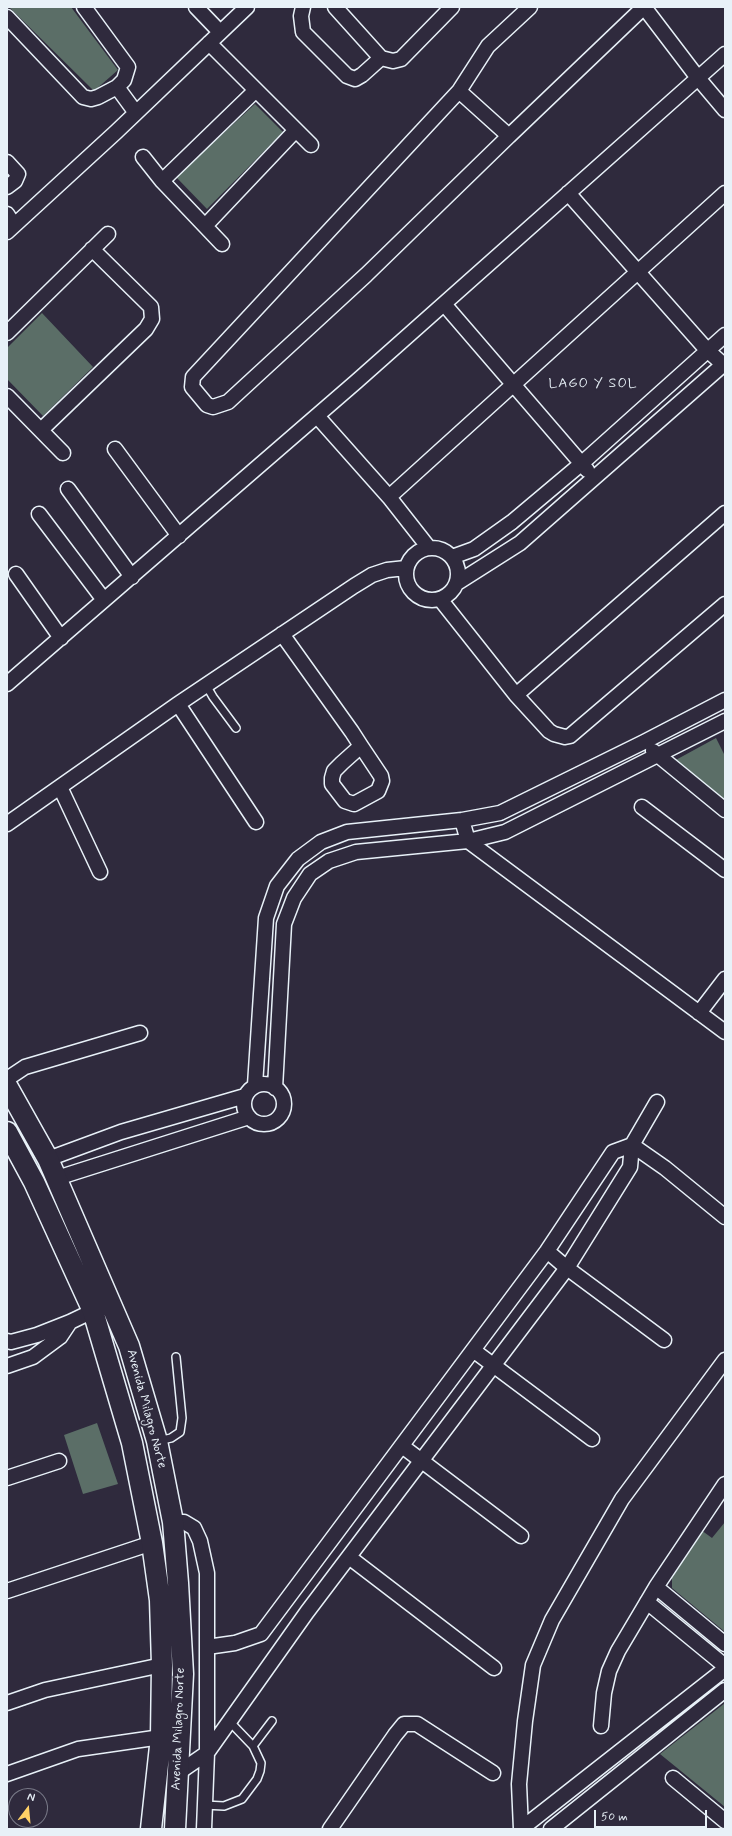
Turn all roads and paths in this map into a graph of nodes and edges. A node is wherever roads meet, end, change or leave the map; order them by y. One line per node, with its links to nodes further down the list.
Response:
1 (84, 7): 15 (street)
2 (196, 7): 10 (street)
3 (246, 7): 10 (street)
4 (303, 7): 13 (street)
5 (335, 7): 13 (street)
6 (452, 7): 13 (street)
7 (530, 7): 17 (street)
8 (644, 7): 14 (street); 21 (street)
9 (7, 18): 15 (street)
10 (220, 32): 11 (street)
11 (209, 43): 16 (street); 19 (street)
12 (725, 54): 14 (street)
13 (380, 58)
14 (698, 78): 18 (street); 27 (street)
15 (117, 87): 19 (street)
16 (255, 91): 20 (street); 25 (street)
17 (459, 91): 21 (street); 21 (street)
18 (725, 110)
19 (136, 113): 29 (street)
20 (295, 131): 22 (street); 30 (street)
21 (509, 136)
22 (311, 145)
23 (143, 158): 25 (street)
24 (7, 162): 26 (street)
25 (162, 181): 30 (street)
26 (7, 188)
27 (568, 193): 34 (street); 35 (street)
28 (725, 193): 34 (street)
29 (9, 224)
30 (205, 226): 32 (street)
31 (108, 234): 33 (street)
32 (222, 244)
33 (92, 249): 36 (street); 43 (street)
34 (637, 271): 38 (street); 40 (street)
35 (444, 304): 40 (street); 42 (street)
36 (7, 333)
37 (725, 335): 38 (street)
38 (707, 350): 39 (street); 46 (street)
39 (724, 364): 47 (street)
40 (512, 385): 46 (street); 49 (street)
41 (7, 396): 43 (street)
42 (317, 416): 49 (street); 52 (street)
43 (42, 430): 45 (street)
44 (115, 449): 52 (street)
45 (64, 453)
46 (581, 464): 47 (street); 54 (street)
47 (594, 479): 58 (street)
48 (68, 489): 57 (street)
49 (389, 497): 53 (street)
50 (725, 513): 66 (street)
51 (39, 514): 60 (street)
52 (179, 536): 57 (street)
53 (430, 548): 54 (street); 55 (street)
54 (452, 557): 58 (street)
55 (406, 568): 59 (street); 62 (street)
56 (16, 574): 63 (street)
57 (132, 577): 60 (street)
58 (457, 583): 59 (street)
59 (440, 599): 66 (street)
60 (104, 600): 63 (street)
61 (725, 604): 66 (street)
62 (282, 634): 65 (street); 72 (street)
63 (61, 638): 64 (street)
64 (7, 684)
65 (206, 685): 68 (street); 70 (lane)
66 (516, 695)
67 (725, 700): 71 (street)
68 (178, 704): 74 (street); 78 (street)
69 (725, 722): 73 (street)
70 (236, 728)
71 (644, 742): 73 (street); 77 (street)
72 (362, 746)
73 (658, 756): 76 (street); 80 (street)
74 (60, 787): 79 (street); 82 (street)
75 (642, 807): 81 (street)
76 (725, 810)
77 (462, 820): 80 (street); 88 (street)
78 (256, 822)
79 (7, 824)
80 (468, 841): 84 (street); 90 (street)
81 (725, 870)
82 (100, 872)
83 (725, 979): 84 (street)
84 (699, 1013): 85 (street)
85 (725, 1032)
86 (140, 1033): 87 (street)
87 (7, 1079)
88 (255, 1085): 90 (street); 91 (street)
89 (7, 1086): 96 (main road, Avenida Milagro Norte)
90 (275, 1088): 93 (street)
91 (245, 1096): 93 (street); 96 (street)
92 (656, 1102): 95 (street)
93 (249, 1117): 97 (street)
94 (7, 1132): 101 (main road, Avenida Milagro Norte)
95 (632, 1144): 98 (street); 99 (street); 100 (street)
96 (48, 1159): 97 (main road, Avenida Milagro Norte)
97 (57, 1178): 111 (main road, Avenida Milagro Norte)
98 (725, 1216)
99 (547, 1251): 100 (street); 105 (street)
100 (567, 1268): 103 (street); 108 (street)
101 (93, 1311): 102 (street); 119 (main road, Avenida Milagro Norte)
102 (70, 1322): 104 (street); 109 (street)
103 (664, 1340)
104 (7, 1341)
105 (473, 1350): 108 (street); 112 (street)
106 (176, 1357): 111 (lane)
107 (725, 1360): 150 (street)
108 (494, 1365): 110 (street); 114 (street)
109 (7, 1366)
110 (592, 1439)
111 (157, 1441): 117 (main road, Avenida Milagro Norte)
112 (402, 1446): 114 (street); 123 (street)
113 (59, 1461): 115 (street)
114 (421, 1462): 118 (street); 120 (street)
115 (7, 1478)
116 (725, 1484): 121 (street)
117 (173, 1522): 127 (street); 139 (main road, Avenida Milagro Norte)
118 (521, 1536)
119 (152, 1543): 122 (street); 128 (main road, Avenida Milagro Norte)
120 (349, 1557): 125 (street); 129 (street)
121 (656, 1587): 124 (street); 126 (street)
122 (7, 1590)
123 (289, 1596): 125 (street); 127 (street)
124 (647, 1602): 130 (street); 135 (street)
125 (307, 1612): 134 (street)
126 (725, 1644)
127 (208, 1647): 138 (street)
128 (162, 1665): 132 (street); 136 (main road, Avenida Milagro Norte)
129 (494, 1668)
130 (725, 1668): 144 (street)
131 (725, 1690): 152 (street)
132 (7, 1703)
133 (272, 1721): 137 (lane)
134 (230, 1722): 137 (lane); 138 (street)
135 (601, 1726)
136 (161, 1737): 140 (street); 146 (main road, Avenida Milagro Norte)
137 (253, 1746): 143 (lane)
138 (207, 1753): 139 (street); 143 (street)
139 (178, 1773): 147 (main road, Avenida Milagro Norte)
140 (7, 1774)
141 (493, 1774): 149 (street)
142 (673, 1778): 145 (street)
143 (204, 1805): 148 (street)
144 (538, 1815): 150 (street); 151 (street)
145 (725, 1820)
146 (151, 1829)
147 (175, 1829)
148 (204, 1829)
149 (330, 1829)
150 (521, 1829)
151 (544, 1829)
152 (551, 1829)

